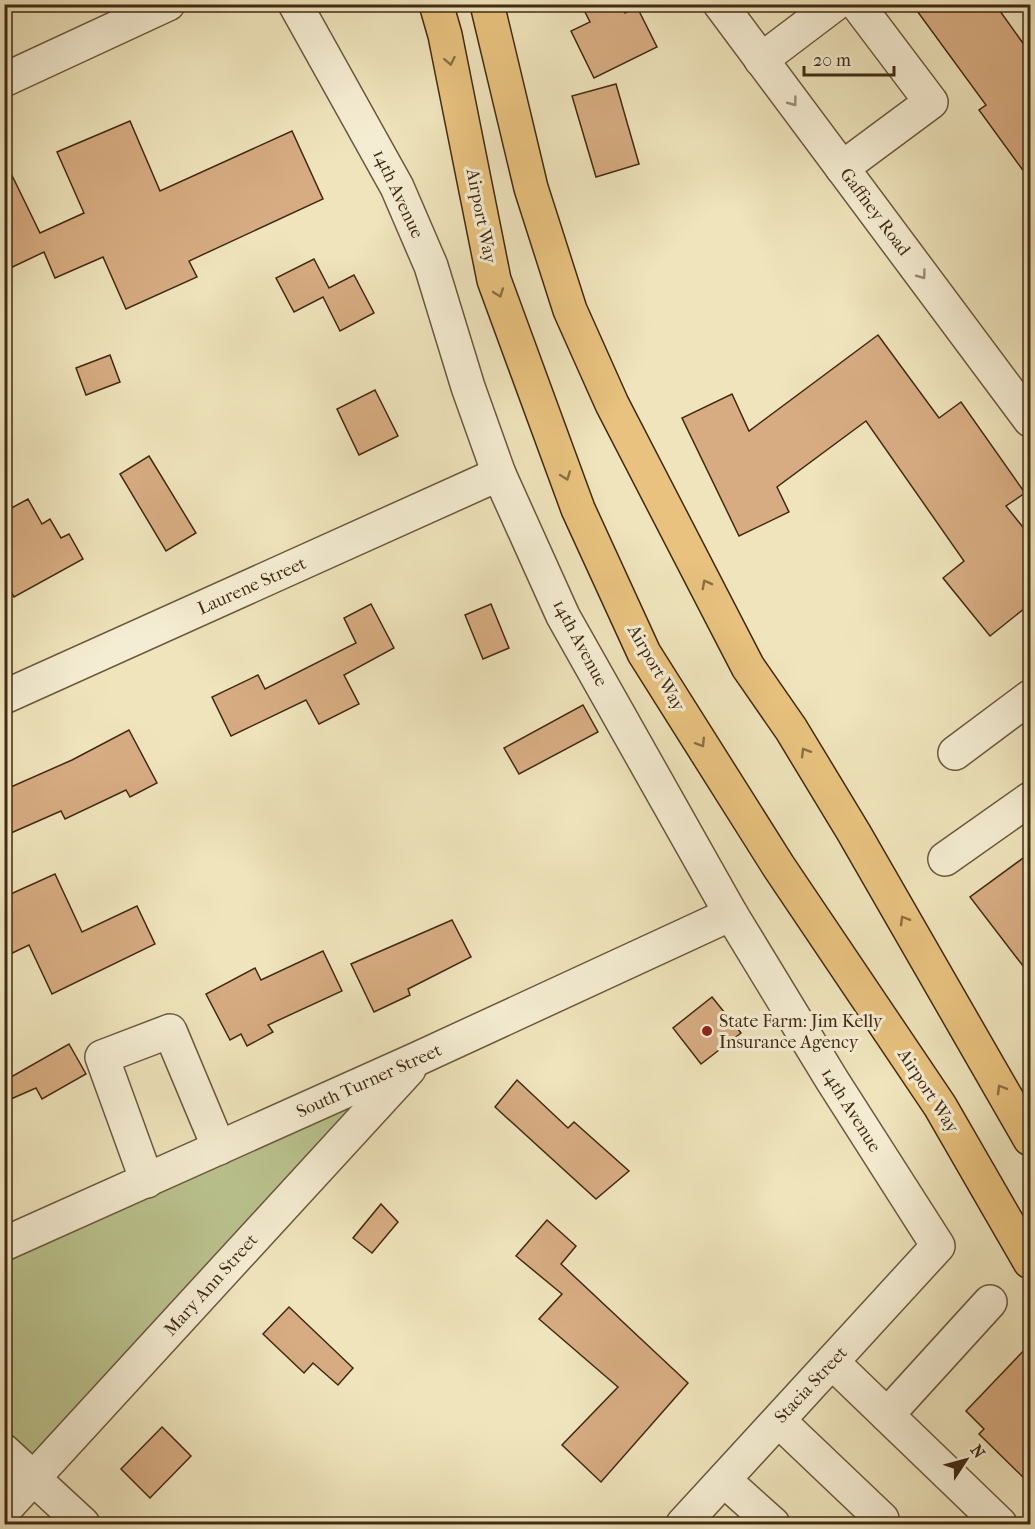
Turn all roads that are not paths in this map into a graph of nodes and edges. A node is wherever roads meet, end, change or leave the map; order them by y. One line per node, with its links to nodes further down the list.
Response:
1 (168, 4): 9 (street)
2 (295, 4): 12 (street, 14th Avenue)
3 (436, 4): 25 (main road, Airport Way, one-way to 25)
4 (487, 4): 20 (main road, one-way to 4)
5 (720, 4): 8 (street, Gaffney Road)
6 (835, 4): 8 (street)
7 (857, 4): 10 (street)
8 (761, 60): 10 (street, Gaffney Road, one-way to 10)
9 (4, 80)
10 (842, 168): 11 (street, Gaffney Road, one-way to 11)
11 (1030, 420)
12 (499, 474): 13 (street, Laurene Street); 18 (street, 14th Avenue)
13 (4, 697)
14 (1030, 697): 15 (street)
15 (955, 753)
16 (1030, 799): 17 (street)
17 (945, 859)
18 (731, 914): 19 (street, South Turner Street); 24 (street, 14th Avenue)
19 (417, 1059): 21 (street, South Turner Street); 31 (street, Mary Ann Street)
20 (1030, 1139)
21 (219, 1148): 22 (street, South Turner Street); 22 (street)
22 (147, 1181): 23 (street, South Turner Street)
23 (4, 1244)
24 (938, 1246): 27 (street, Stacia Street)
25 (1030, 1262)
26 (990, 1302): 28 (street)
27 (832, 1362): 28 (street); 29 (street, Stacia Street)
28 (887, 1415): 38 (street)
29 (778, 1420): 32 (street, Stacia Street); 34 (street)
30 (4, 1450): 31 (street)
31 (34, 1478): 33 (street, Mary Ann Street); 35 (street)
32 (724, 1480): 36 (street, Stacia Street); 37 (street)
33 (4, 1510)
34 (882, 1519)
35 (83, 1524)
36 (683, 1524)
37 (773, 1524)
38 (1000, 1524)

